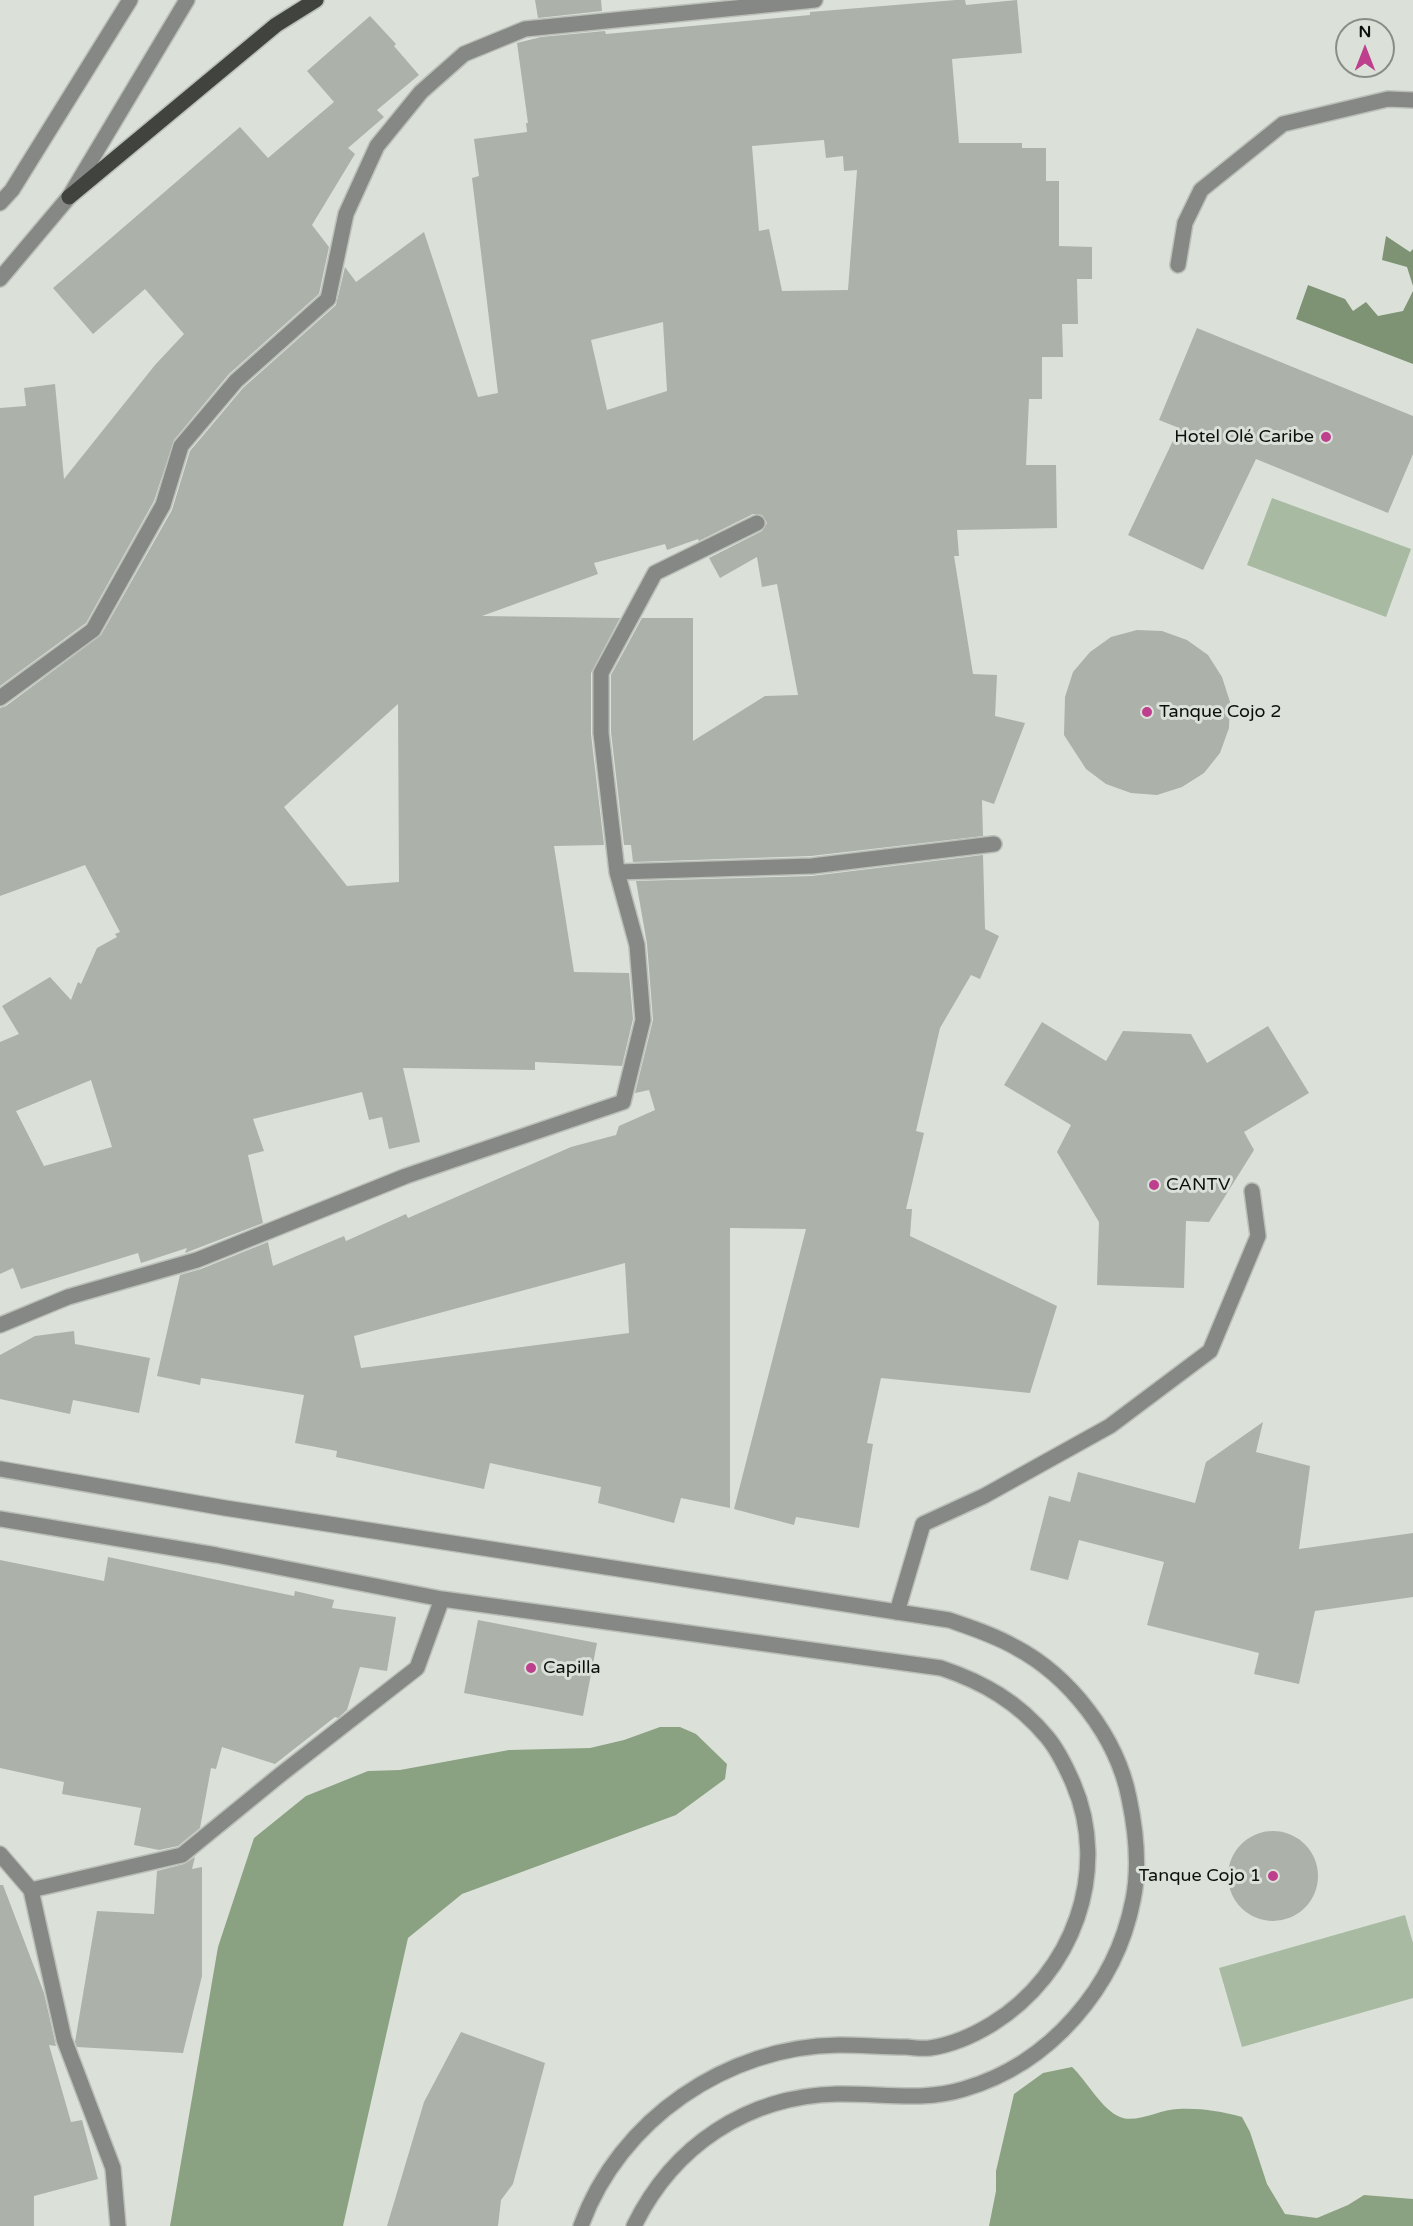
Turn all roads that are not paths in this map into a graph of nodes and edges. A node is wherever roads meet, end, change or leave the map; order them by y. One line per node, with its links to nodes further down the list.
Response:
1 (130, 0): 7 (street)
2 (187, 0): 6 (street)
3 (316, 0): 6 (main road)
4 (815, 0): 11 (street)
5 (1413, 100): 8 (street)
6 (69, 197): 9 (street)
7 (0, 203)
8 (1178, 265)
9 (0, 279)
10 (757, 523): 13 (street)
11 (0, 698)
12 (994, 844): 13 (street)
13 (617, 872): 15 (street)
14 (1252, 1191): 19 (street)
15 (0, 1325)
16 (0, 1469): 19 (street)
17 (0, 1519): 18 (street)
18 (442, 1599): 21 (street); 23 (street)
19 (897, 1612): 24 (street)
20 (0, 1854): 21 (street)
21 (31, 1890): 22 (street)
22 (118, 2226)
23 (581, 2226)
24 (634, 2226)

